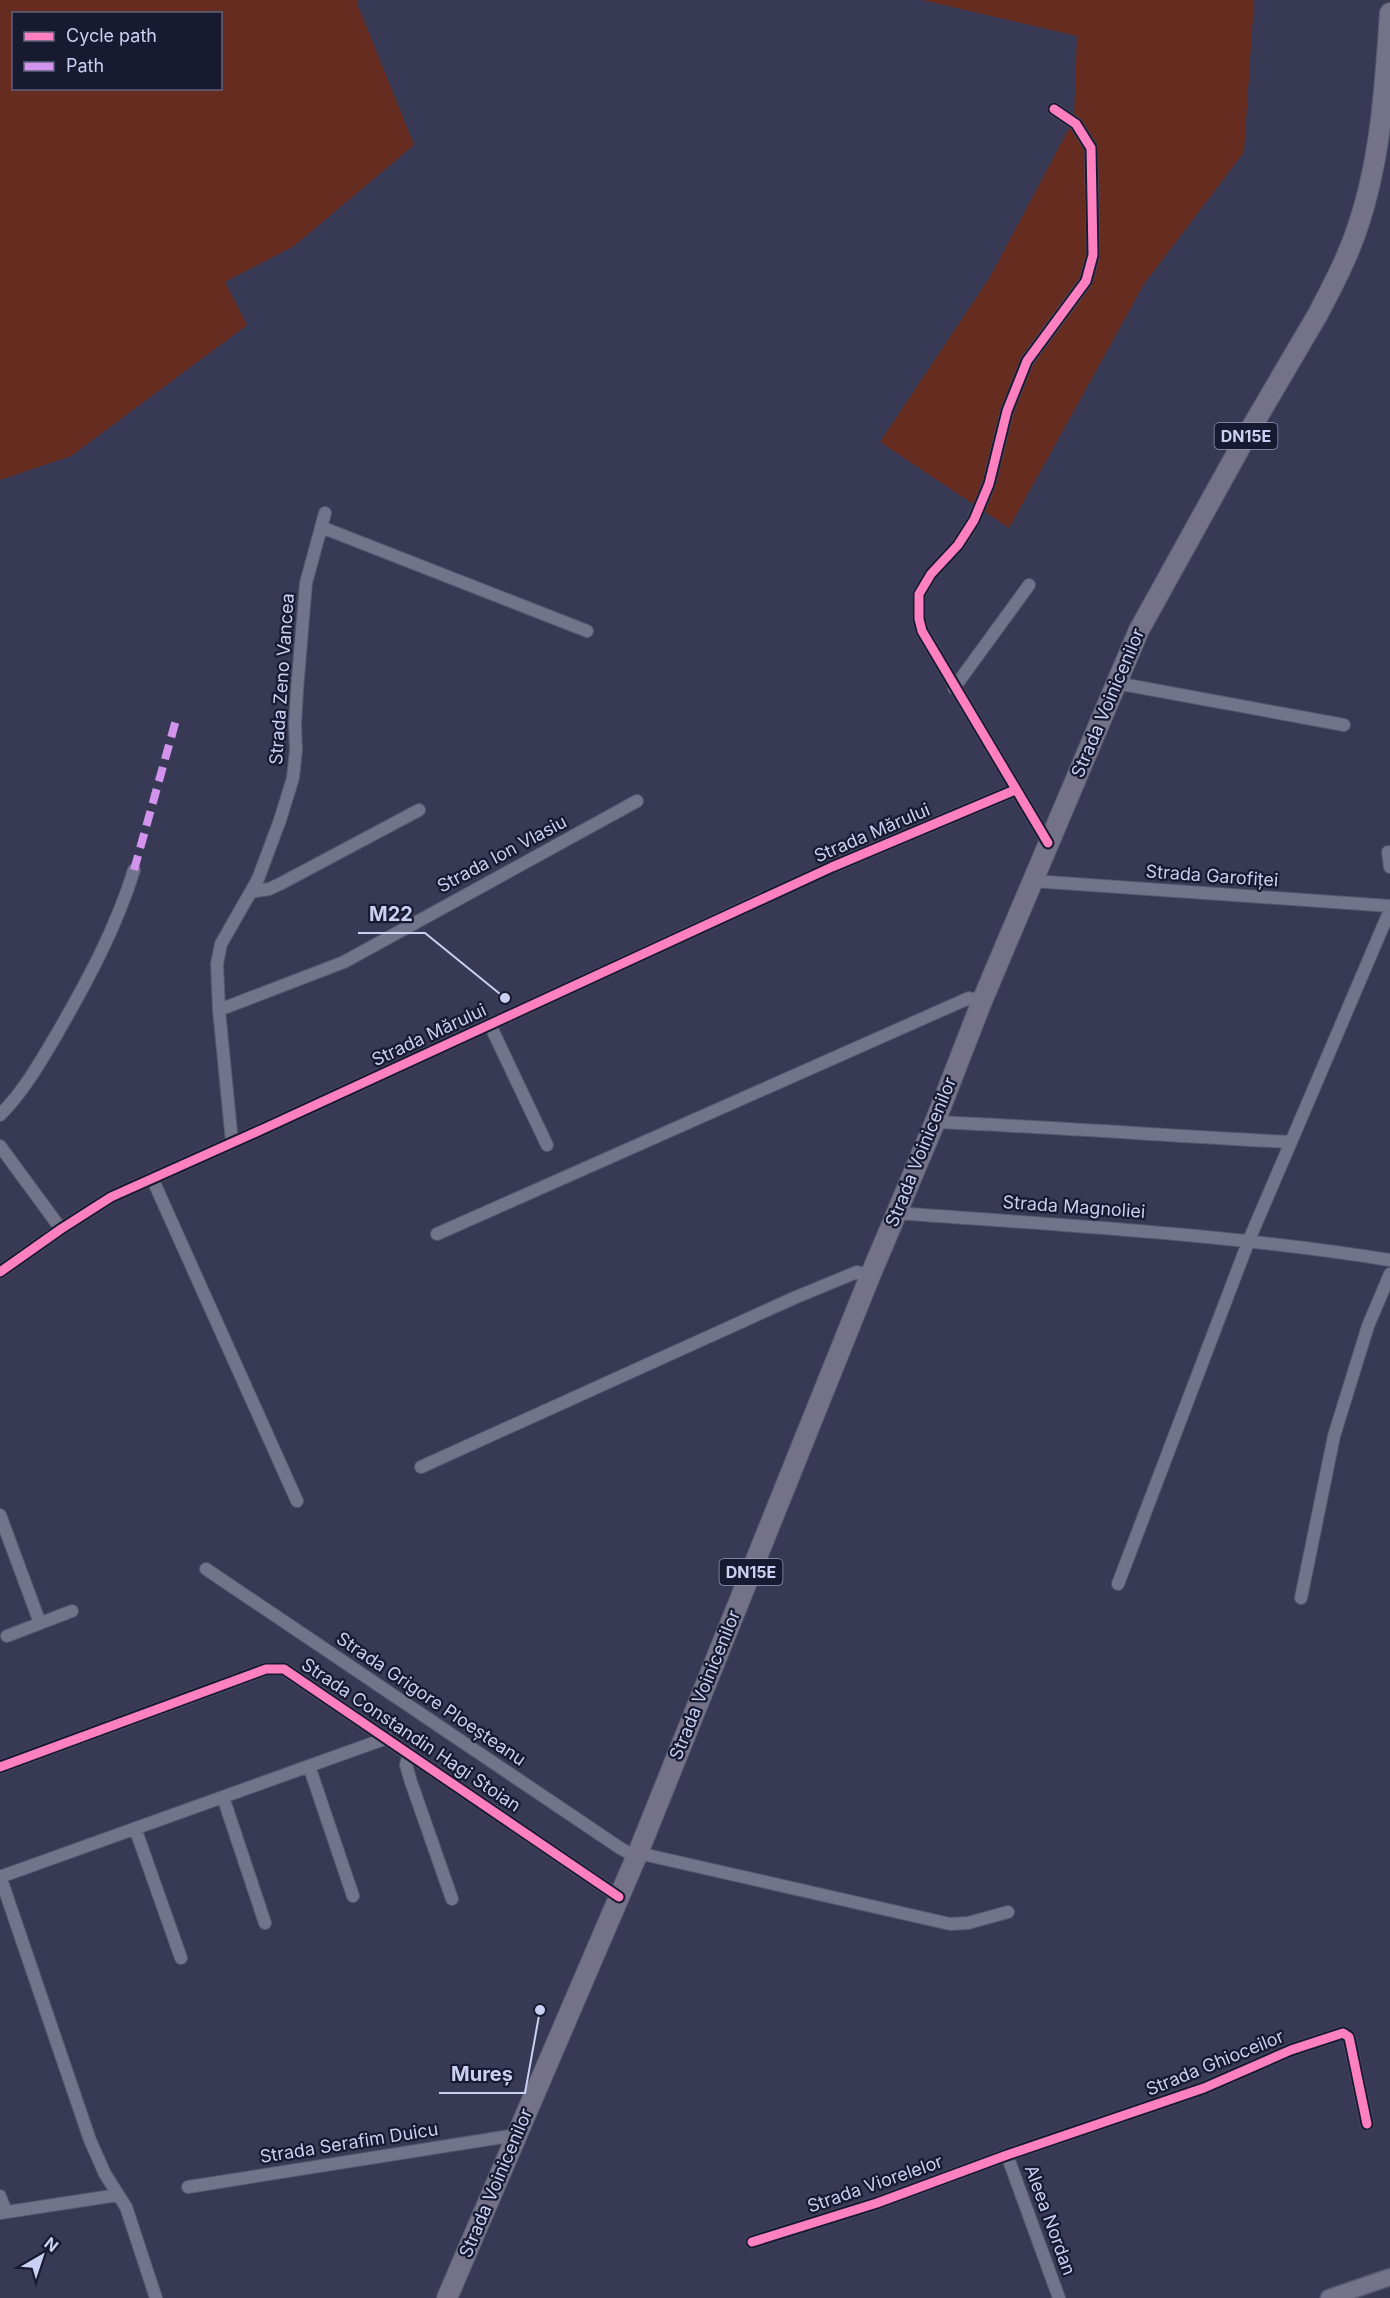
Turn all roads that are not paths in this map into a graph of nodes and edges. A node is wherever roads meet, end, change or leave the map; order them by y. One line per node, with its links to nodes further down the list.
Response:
1 (1390, 14): 7 (main road, Strada Voinicenilor / DN15E)
2 (1054, 109): 8 (street)
3 (325, 513): 4 (street, Strada Zeno Vancea)
4 (321, 527): 6 (street); 18 (street, Strada Zeno Vancea)
5 (1029, 585): 8 (street)
6 (588, 631)
7 (1116, 683): 9 (street); 13 (main road, Strada Voinicenilor / DN15E)
8 (954, 688): 10 (street)
9 (1344, 725)
10 (1015, 790): 13 (street); 23 (street, Strada Mărului)
11 (637, 801): 22 (street, Strada Ion Vlasiu)
12 (418, 810): 18 (street)
13 (1048, 843): 17 (main road, Strada Voinicenilor / DN15E)
14 (1388, 852): 15 (street)
15 (1390, 867)
16 (134, 870): 24 (street)
17 (1033, 881): 19 (street, Strada Garofiței); 21 (main road, Strada Voinicenilor / DN15E)
18 (251, 892): 22 (street, Strada Zeno Vancea)
19 (1390, 906)
20 (1390, 910): 27 (street)
21 (982, 1001): 25 (main road, Strada Voinicenilor / DN15E); 33 (street)
22 (219, 1010): 26 (street, Strada Zeno Vancea)
23 (490, 1025): 26 (street, Strada Mărului); 28 (street)
24 (0, 1115)
25 (935, 1122): 27 (street); 31 (main road, Strada Voinicenilor / DN15E)
26 (232, 1142): 30 (street, Strada Mărului)
27 (1291, 1142): 34 (street)
28 (547, 1145)
29 (0, 1146): 32 (street)
30 (152, 1179): 32 (street, Strada Mărului); 40 (street)
31 (896, 1213): 34 (street, Strada Magnoliei); 38 (main road, Strada Voinicenilor / DN15E)
32 (61, 1228): 36 (street, Strada Mărului)
33 (436, 1234)
34 (1249, 1240): 35 (street, Strada Magnoliei); 43 (street)
35 (1389, 1256)
36 (0, 1272)
37 (1390, 1274): 44 (street)
38 (870, 1276): 39 (street); 54 (main road, Strada Voinicenilor / DN15E)
39 (421, 1467)
40 (297, 1501)
41 (0, 1515): 46 (street)
42 (207, 1569): 54 (street, Strada Grigore Ploeșteanu)
43 (1118, 1584)
44 (1301, 1598)
45 (72, 1611): 46 (street)
46 (40, 1623): 47 (street)
47 (8, 1636)
48 (387, 1738): 49 (street, Strada Constandin Hagi Stoian); 50 (street, Strada Constandin Hagi Stoian); 51 (street, Strada Constandin Hagi Stoian)
49 (409, 1753): 57 (street, Strada Constandin Hagi Stoian); 58 (street, Strada Constandin Hagi Stoian)
50 (309, 1766): 52 (street, Strada Constandin Hagi Stoian); 56 (street)
51 (0, 1767)
52 (223, 1797): 53 (street, Strada Constandin Hagi Stoian); 60 (street)
53 (135, 1828): 55 (street, Strada Constandin Hagi Stoian); 61 (street)
54 (637, 1855): 57 (main road, Strada Voinicenilor / DN15E); 59 (street)
55 (0, 1877): 66 (street, Strada Constandin Hagi Stoian)
56 (353, 1896)
57 (619, 1897): 63 (main road, Strada Voinicenilor / DN15E)
58 (452, 1899)
59 (1008, 1912)
60 (265, 1923)
61 (181, 1958)
62 (1367, 2124): 64 (street, Strada Ghioceilor)
63 (516, 2135): 65 (street, Strada Serafim Duicu); 72 (main road, Strada Voinicenilor / DN15E)
64 (1007, 2155): 69 (street, Strada Viorelelor); 73 (street, Aleea Nordan)
65 (188, 2187)
66 (118, 2195): 68 (street); 71 (street, Strada Constandin Hagi Stoian)
67 (0, 2196): 68 (street)
68 (3, 2213)
69 (752, 2242)
70 (1390, 2277): 74 (street)
71 (156, 2298)
72 (447, 2298)
73 (1059, 2298)
74 (1329, 2298)

